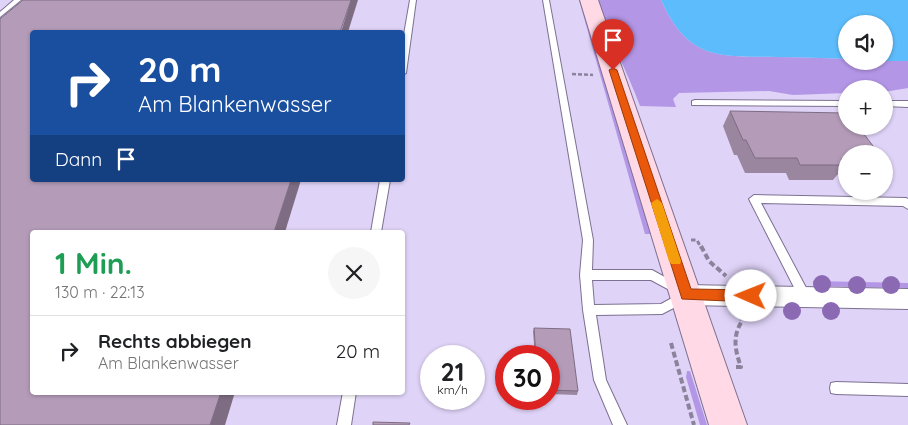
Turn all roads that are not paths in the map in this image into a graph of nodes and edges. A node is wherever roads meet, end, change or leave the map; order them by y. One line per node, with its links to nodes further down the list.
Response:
1 (18, 0): 5 (lane)
2 (413, 0): 6 (lane)
3 (546, 0): 14 (lane)
4 (589, 0): 15 (street)
5 (0, 15)
6 (405, 53)
7 (695, 103): 8 (lane)
8 (838, 104)
9 (893, 104): 10 (lane)
10 (908, 104)
11 (385, 182): 13 (lane)
12 (908, 205): 16 (lane)
13 (376, 230)
14 (586, 275): 15 (lane); 18 (lane)
15 (686, 295): 16 (street); 18 (lane); 24 (street)
16 (805, 297): 17 (street)
17 (908, 298)
18 (589, 310): 23 (lane)
19 (836, 388): 20 (lane)
20 (908, 390)
21 (349, 395): 22 (lane)
22 (344, 425)
23 (620, 425)
24 (728, 425)

